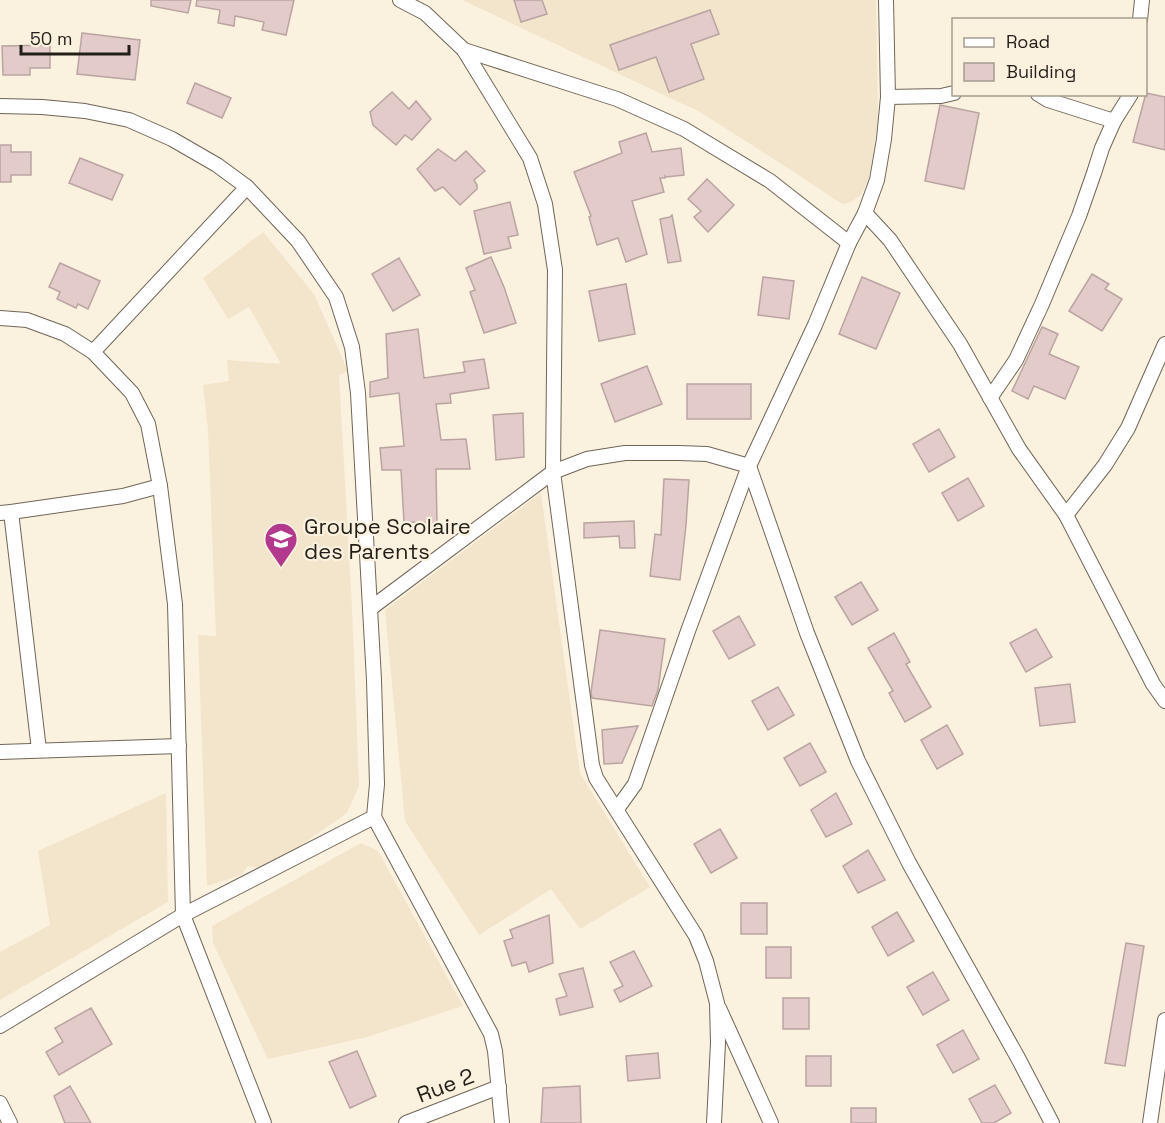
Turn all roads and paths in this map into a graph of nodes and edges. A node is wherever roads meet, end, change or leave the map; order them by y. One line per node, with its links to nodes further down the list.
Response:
1 (400, 0): 5 (street)
2 (886, 0): 9 (street)
3 (1142, 0): 4 (street)
4 (1140, 18)
5 (464, 50): 14 (street); 20 (street)
6 (952, 93): 9 (street)
7 (1041, 96): 11 (street)
8 (1130, 96): 11 (street)
9 (888, 97): 13 (street)
10 (0, 106): 12 (street)
11 (1114, 121): 18 (street)
12 (247, 187): 17 (street); 24 (street)
13 (865, 213): 14 (street); 18 (street)
14 (849, 243): 19 (street)
15 (0, 318): 17 (street)
16 (1165, 344): 23 (street)
17 (93, 352): 21 (street)
18 (990, 398): 23 (street)
19 (749, 466): 20 (street); 29 (street); 43 (street)
20 (553, 472): 24 (street); 29 (street)
21 (160, 486): 22 (street); 26 (street)
22 (6, 513): 27 (street)
23 (1066, 515): 25 (street)
24 (371, 608): 30 (street)
25 (1165, 701)
26 (179, 746): 27 (street); 31 (street)
27 (39, 750): 28 (street)
28 (0, 752)
29 (616, 809): 32 (street)
30 (374, 817): 31 (street); 35 (street)
31 (183, 915): 34 (street); 38 (street)
32 (717, 1003): 41 (street); 42 (street)
33 (1165, 1020): 44 (street)
34 (0, 1026)
35 (498, 1087): 39 (street, Rue 2); 40 (street)
36 (0, 1103): 37 (street)
37 (10, 1123)
38 (264, 1123)
39 (406, 1123)
40 (502, 1123)
41 (714, 1123)
42 (771, 1123)
43 (1052, 1123)
44 (1150, 1123)

